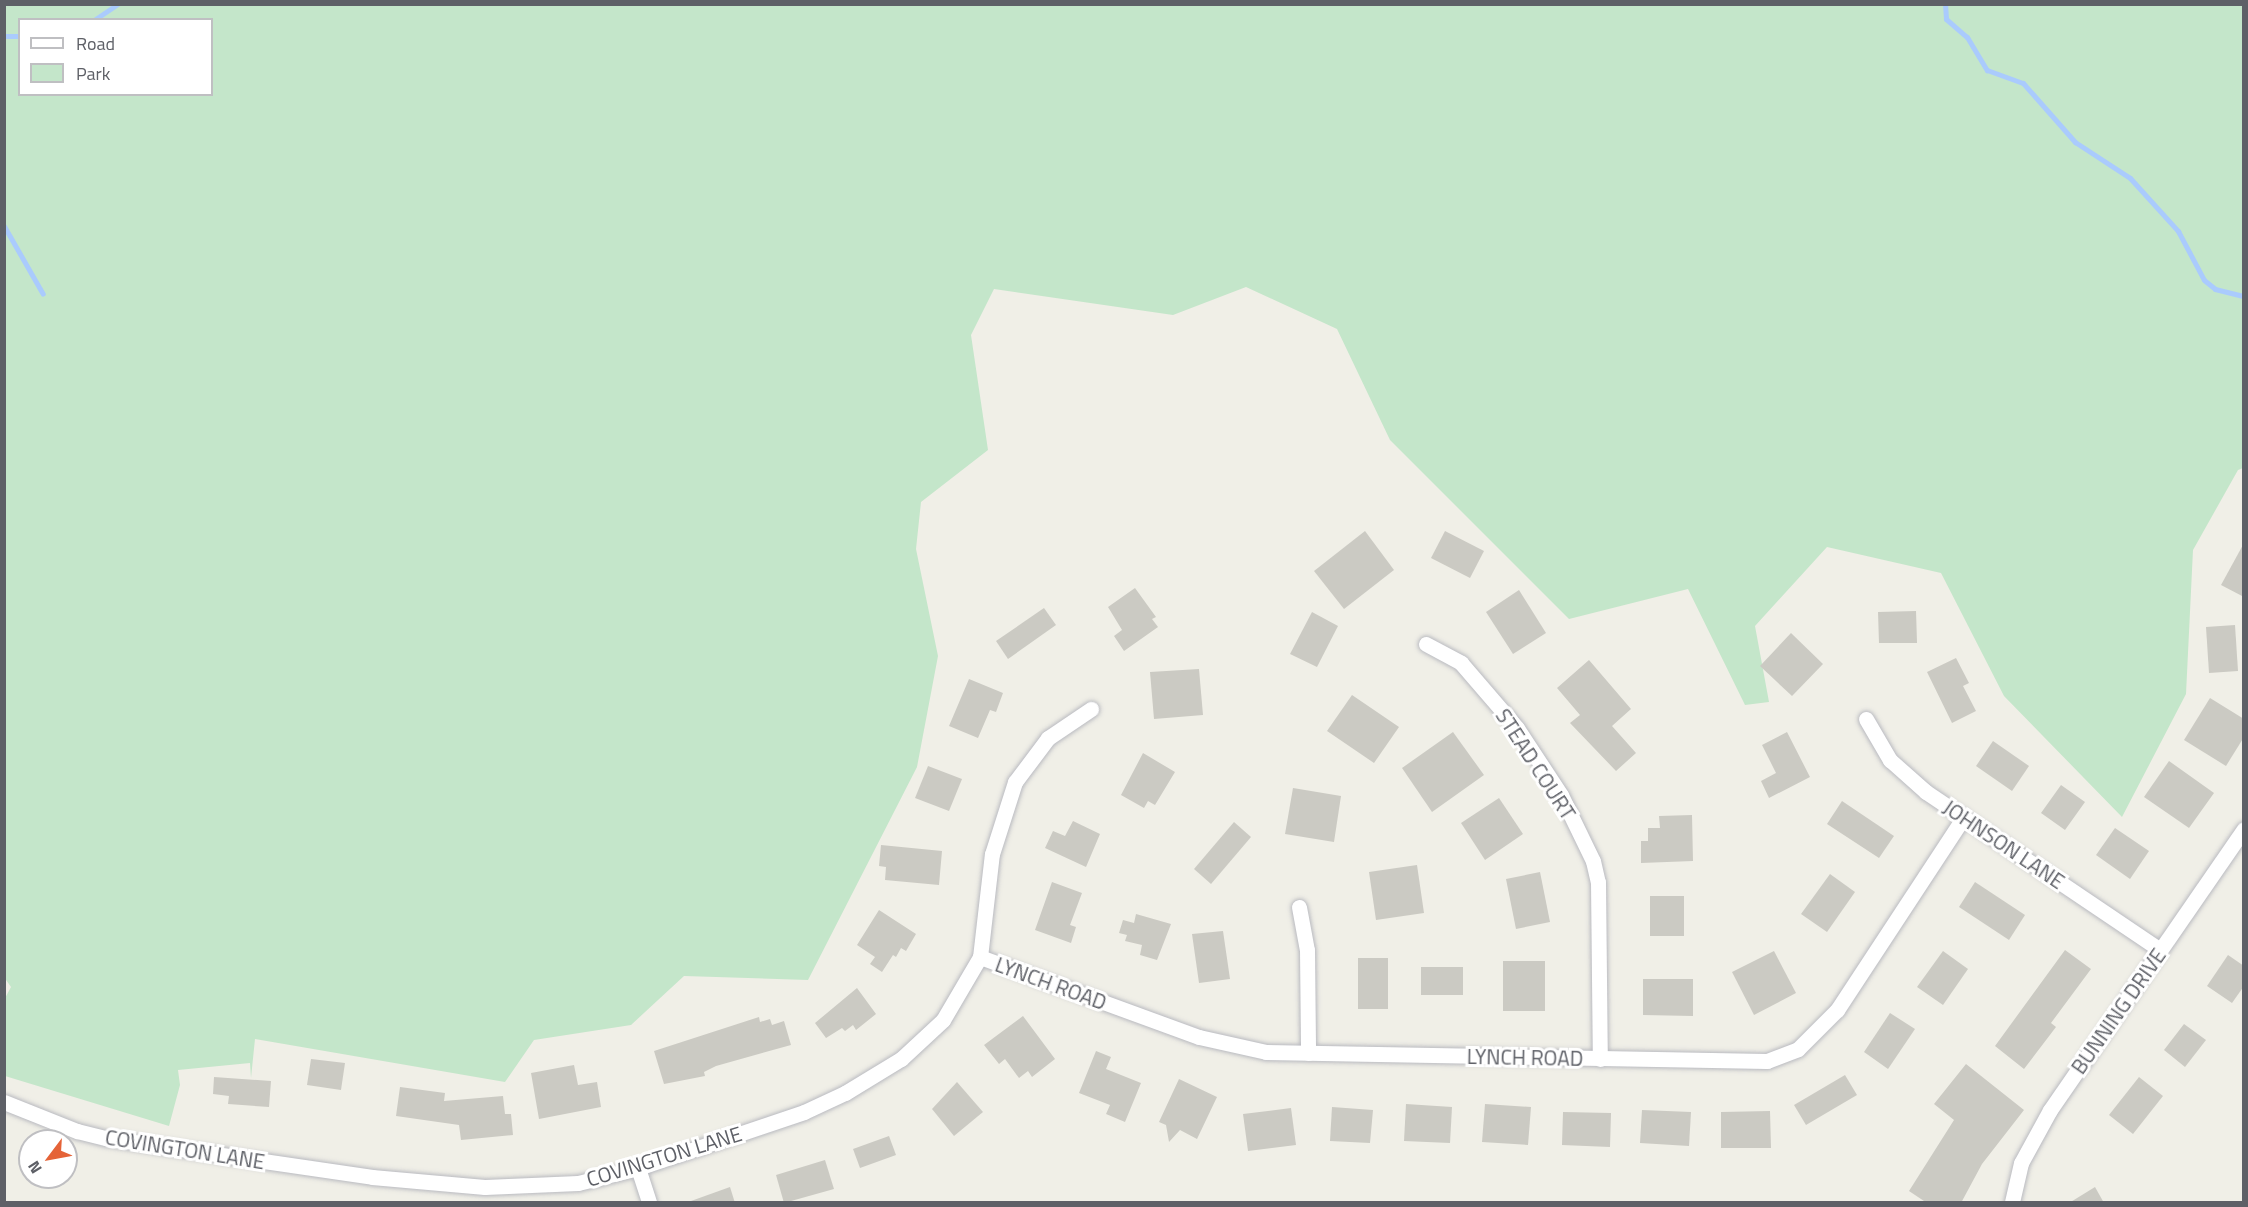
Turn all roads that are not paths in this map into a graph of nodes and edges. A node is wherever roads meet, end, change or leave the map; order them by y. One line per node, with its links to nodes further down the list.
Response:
1 (1426, 644): 10 (street, STEAD COURT)
2 (1091, 709): 8 (street, COVINGTON LANE)
3 (1866, 719): 4 (street, JOHNSON LANE)
4 (1964, 817): 7 (street, JOHNSON LANE); 10 (street, LYNCH ROAD)
5 (2244, 829): 7 (street, BUNNING DRIVE)
6 (1299, 907): 9 (street)
7 (2160, 950): 14 (street, BUNNING DRIVE)
8 (980, 957): 9 (street, LYNCH ROAD); 12 (street, COVINGTON LANE)
9 (1308, 1053): 10 (street, LYNCH ROAD)
10 (1600, 1059)
11 (4, 1102): 12 (street, COVINGTON LANE)
12 (638, 1168): 13 (street)
13 (649, 1203)
14 (2012, 1203)

